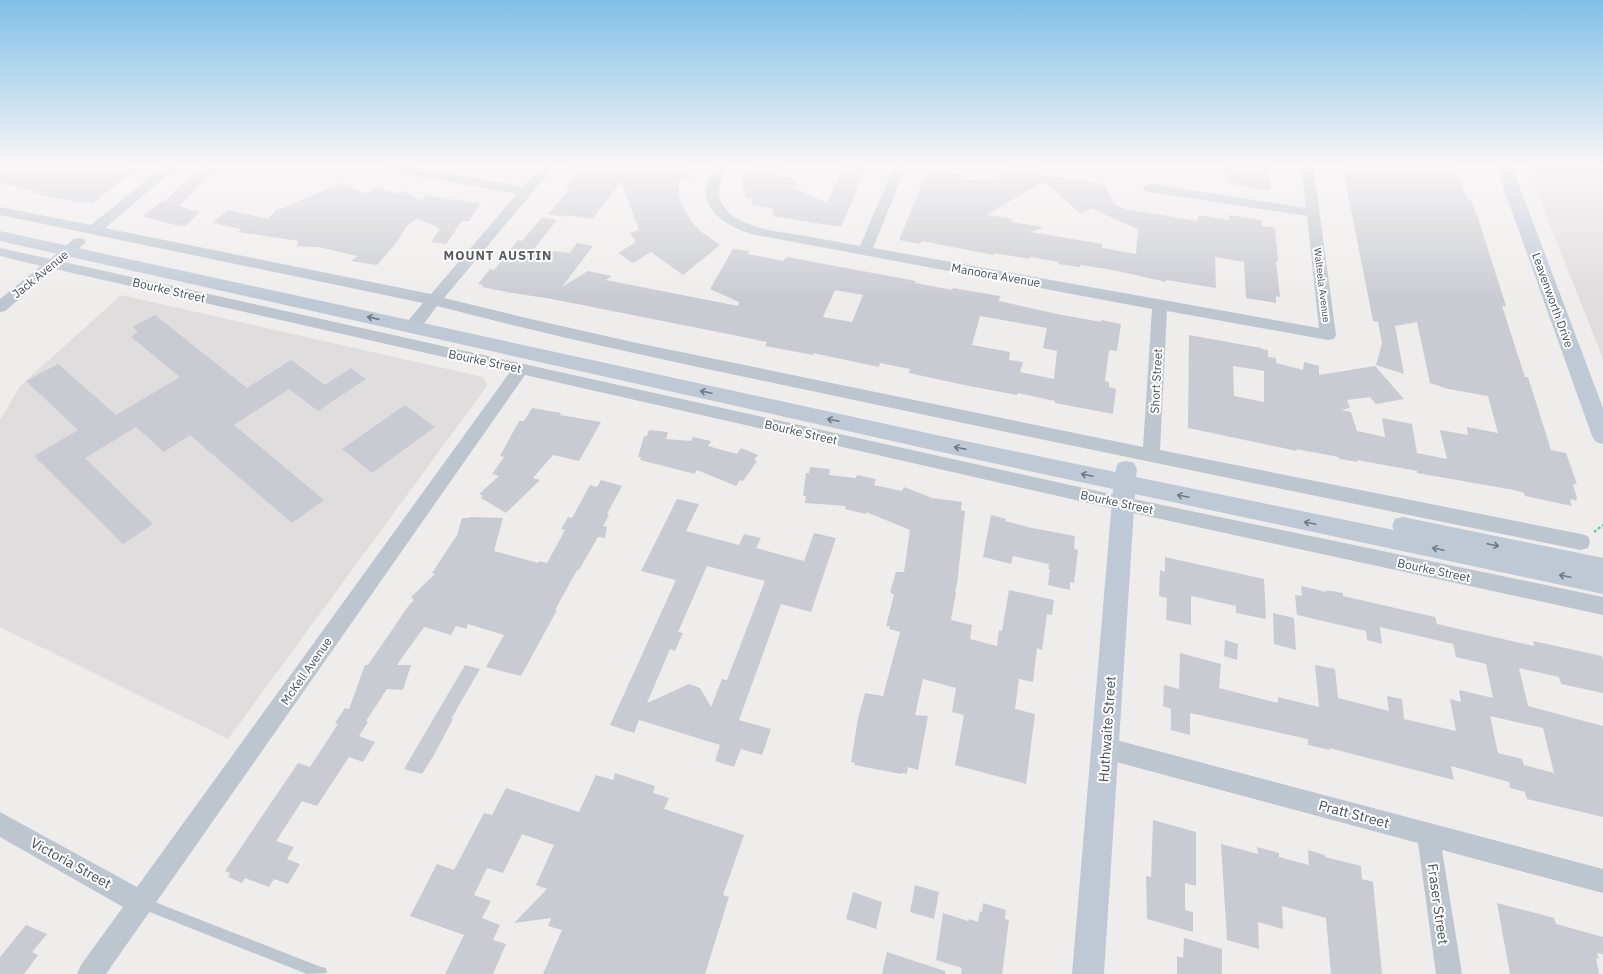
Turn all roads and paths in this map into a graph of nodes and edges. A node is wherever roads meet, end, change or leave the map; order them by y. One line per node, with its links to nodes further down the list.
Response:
1 (119, 209): 12 (street, Jack Avenue)
2 (511, 209): 16 (street)
3 (720, 209): 13 (street, Manoora Avenue)
4 (882, 209): 13 (street)
5 (1290, 209): 9 (street)
6 (1313, 209): 9 (street, Walteela Avenue)
7 (1520, 209): 22 (main road, Leavenworth Drive)
8 (0, 211): 12 (street, Bourke Street)
9 (1313, 213): 20 (street, Walteela Avenue)
10 (0, 225): 12 (main road, Bourke Street)
11 (0, 236): 12 (main road, Bourke Street)
12 (80, 241): 15 (street, Jack Avenue); 16 (street, Bourke Street); 19 (main road, Bourke Street)
13 (865, 251): 17 (street, Manoora Avenue)
14 (0, 252): 15 (street, Bourke Street)
15 (52, 264): 18 (street, Jack Avenue); 21 (street, Bourke Street)
16 (434, 300): 19 (street); 23 (street, Bourke Street)
17 (1160, 305): 20 (street, Manoora Avenue); 23 (street, Short Street)
18 (0, 307)
19 (416, 321): 24 (main road, Bourke Street)
20 (1328, 335)
21 (521, 368): 24 (street, Bourke Street); 33 (street, McKell Avenue)
22 (1603, 436)
23 (1151, 456): 25 (street, Bourke Street)
24 (1125, 486): 26 (main road, Bourke Street, one-way to 26); 27 (main road, Bourke Street, one-way to 24); 28 (street, Bourke Street); 29 (main road, Huthwaite Street)
25 (1581, 542)
26 (1603, 568)
27 (1603, 584)
28 (1603, 606)
29 (1105, 748): 31 (street, Pratt Street); 36 (main road, Huthwaite Street)
30 (0, 824): 33 (street, Victoria Street)
31 (1428, 834): 32 (street, Pratt Street); 37 (street, Fraser Street)
32 (1603, 881)
33 (141, 903): 34 (lane); 35 (street, McKell Avenue)
34 (321, 973)
35 (90, 974)
36 (1088, 974)
37 (1449, 974)

